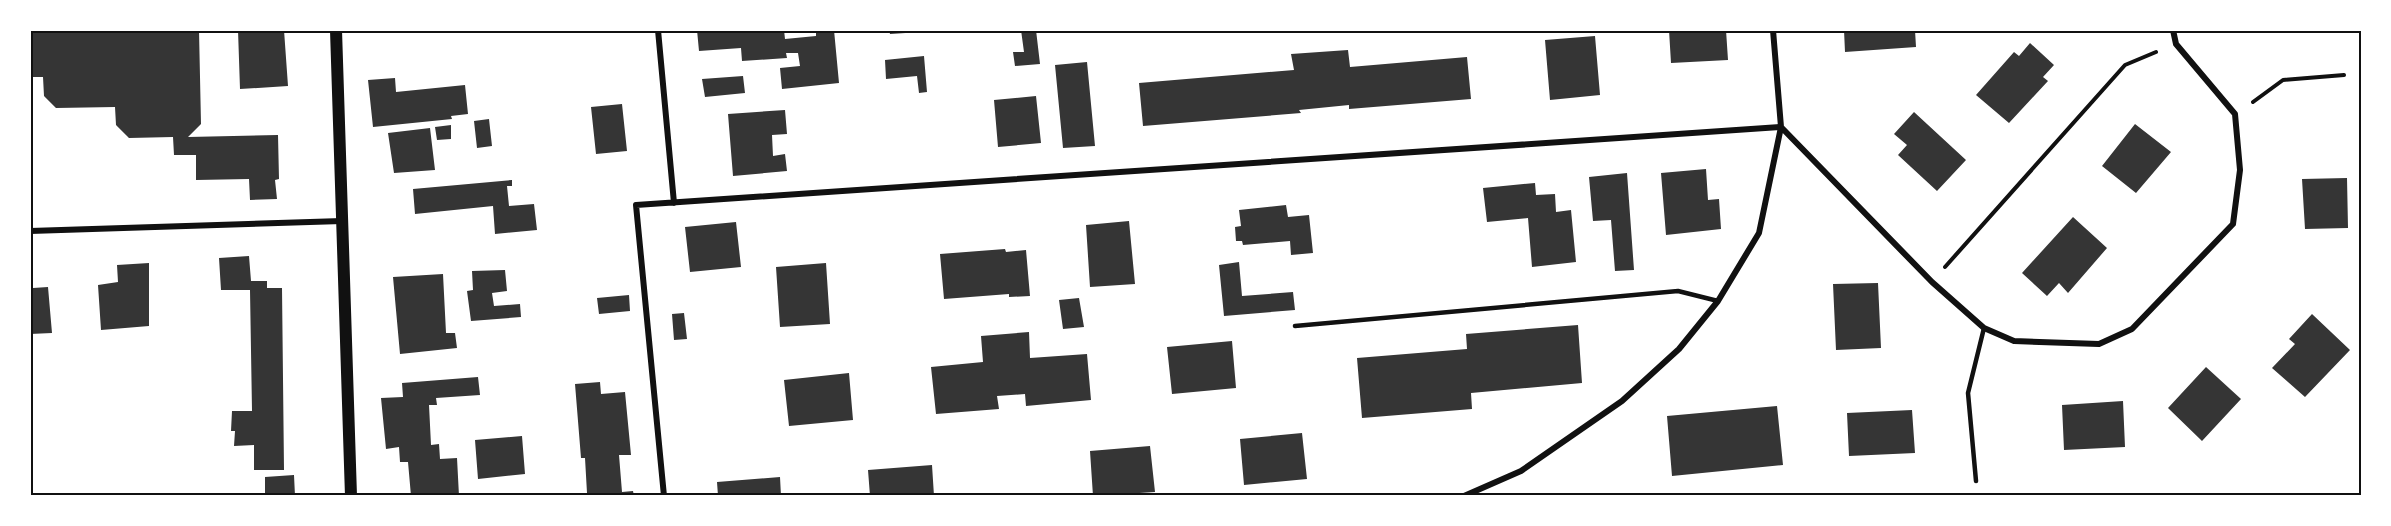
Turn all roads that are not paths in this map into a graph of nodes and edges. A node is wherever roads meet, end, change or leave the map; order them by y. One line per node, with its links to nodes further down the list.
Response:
1 (336, 30): 7 (main road)
2 (658, 30): 6 (street)
3 (1773, 30): 5 (street)
4 (2173, 30): 11 (street)
5 (1780, 127): 6 (street); 9 (street); 11 (street)
6 (674, 204): 14 (street)
7 (342, 221): 8 (street); 13 (main road)
8 (30, 231)
9 (1718, 301): 10 (lane); 15 (street)
10 (1295, 326)
11 (1984, 328): 12 (lane)
12 (1976, 480)
13 (351, 496)
14 (664, 496)
15 (1464, 496)

